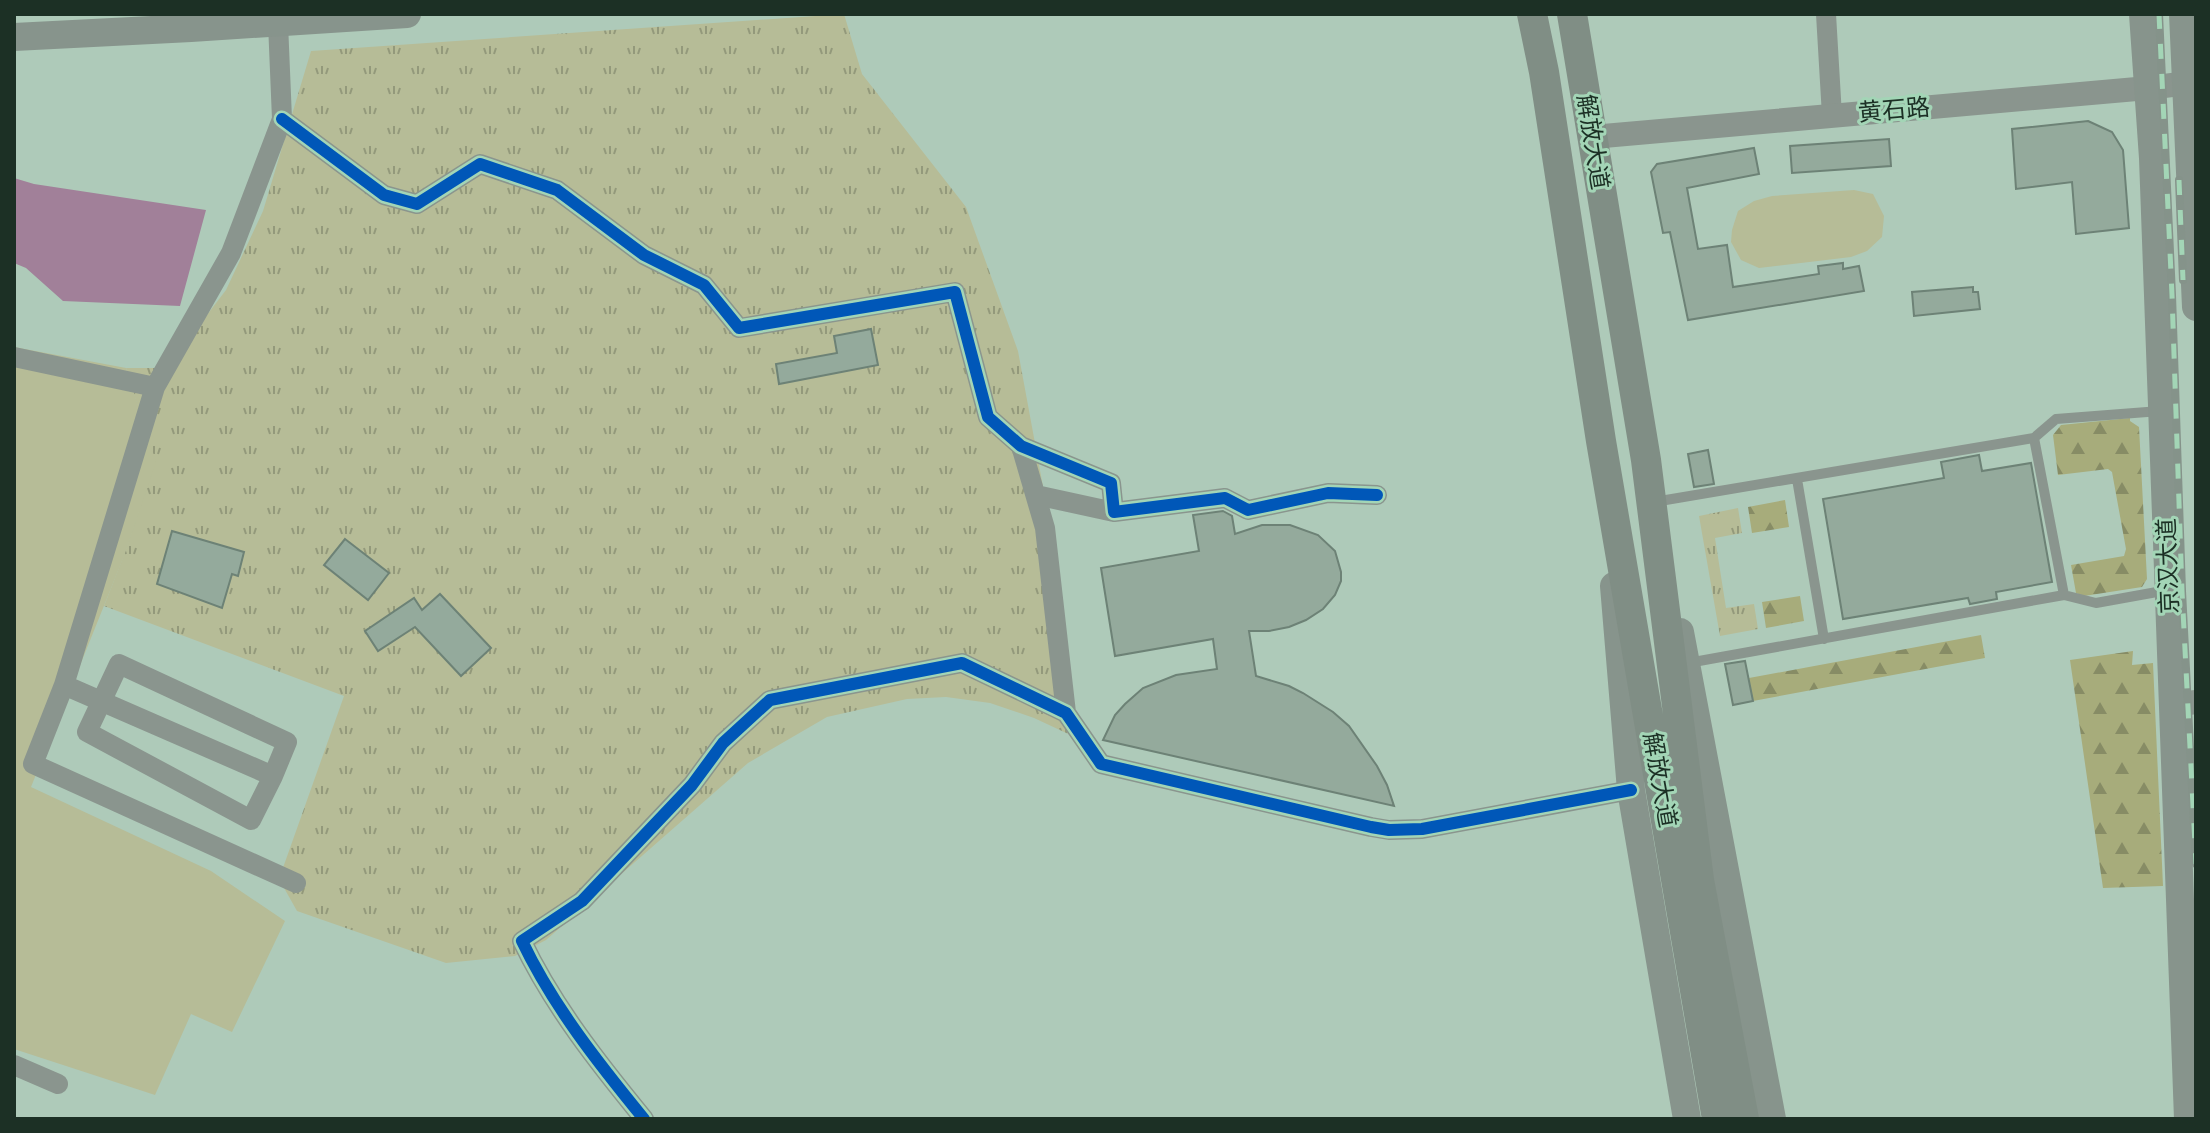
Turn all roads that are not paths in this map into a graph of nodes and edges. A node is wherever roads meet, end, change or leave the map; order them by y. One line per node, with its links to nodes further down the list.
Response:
1 (407, 14): 7 (main road)
2 (1532, 14): 19 (main road, 解放大道)
3 (1572, 14): 13 (main road, 解放大道)
4 (1826, 14): 11 (street)
5 (2143, 14): 10 (main road, 京汉大道)
6 (2183, 14): 9 (main road)
7 (278, 23): 8 (main road); 12 (street)
8 (14, 37)
9 (2190, 82): 10 (street, 黄石路); 14 (main road)
10 (2148, 88): 11 (street, 黄石路); 17 (main road, 京汉大道)
11 (1832, 116): 13 (street, 黄石路)
12 (282, 119): 16 (street); 20 (street)
13 (1592, 137): 21 (main road, 解放大道)
14 (2196, 307)
15 (14, 357): 16 (street)
16 (155, 387): 31 (street)
17 (2162, 410): 18 (lane); 27 (main road, 京汉大道)
18 (2034, 438): 22 (lane); 28 (lane)
19 (1601, 441): 36 (main road, 解放大道); 42 (main road, 解放大道)
20 (1021, 446): 23 (street); 26 (street)
21 (1646, 460): 25 (main road, 解放大道); 43 (main road, 解放大道)
22 (1797, 479): 25 (lane); 29 (lane)
23 (1036, 495): 26 (street); 34 (street)
24 (1377, 495): 26 (street)
25 (1654, 502): 30 (main road, 解放大道)
26 (1114, 512)
27 (2169, 590): 28 (lane); 33 (main road, 京汉大道)
28 (2064, 595): 29 (lane)
29 (1824, 639): 30 (lane)
30 (1686, 664): 44 (main road, 解放大道)
31 (64, 685): 32 (street); 37 (street)
32 (102, 701): 35 (street); 35 (street); 35 (street)
33 (2184, 703): 45 (main road, 京汉大道)
34 (1066, 713): 36 (street); 40 (street)
35 (273, 776)
36 (1631, 790): 41 (main road, 解放大道)
37 (296, 883)
38 (14, 1065): 39 (street)
39 (58, 1084)
40 (644, 1119)
41 (1687, 1119)
42 (1717, 1119)
43 (1744, 1119)
44 (1772, 1119)
45 (2188, 1119)

